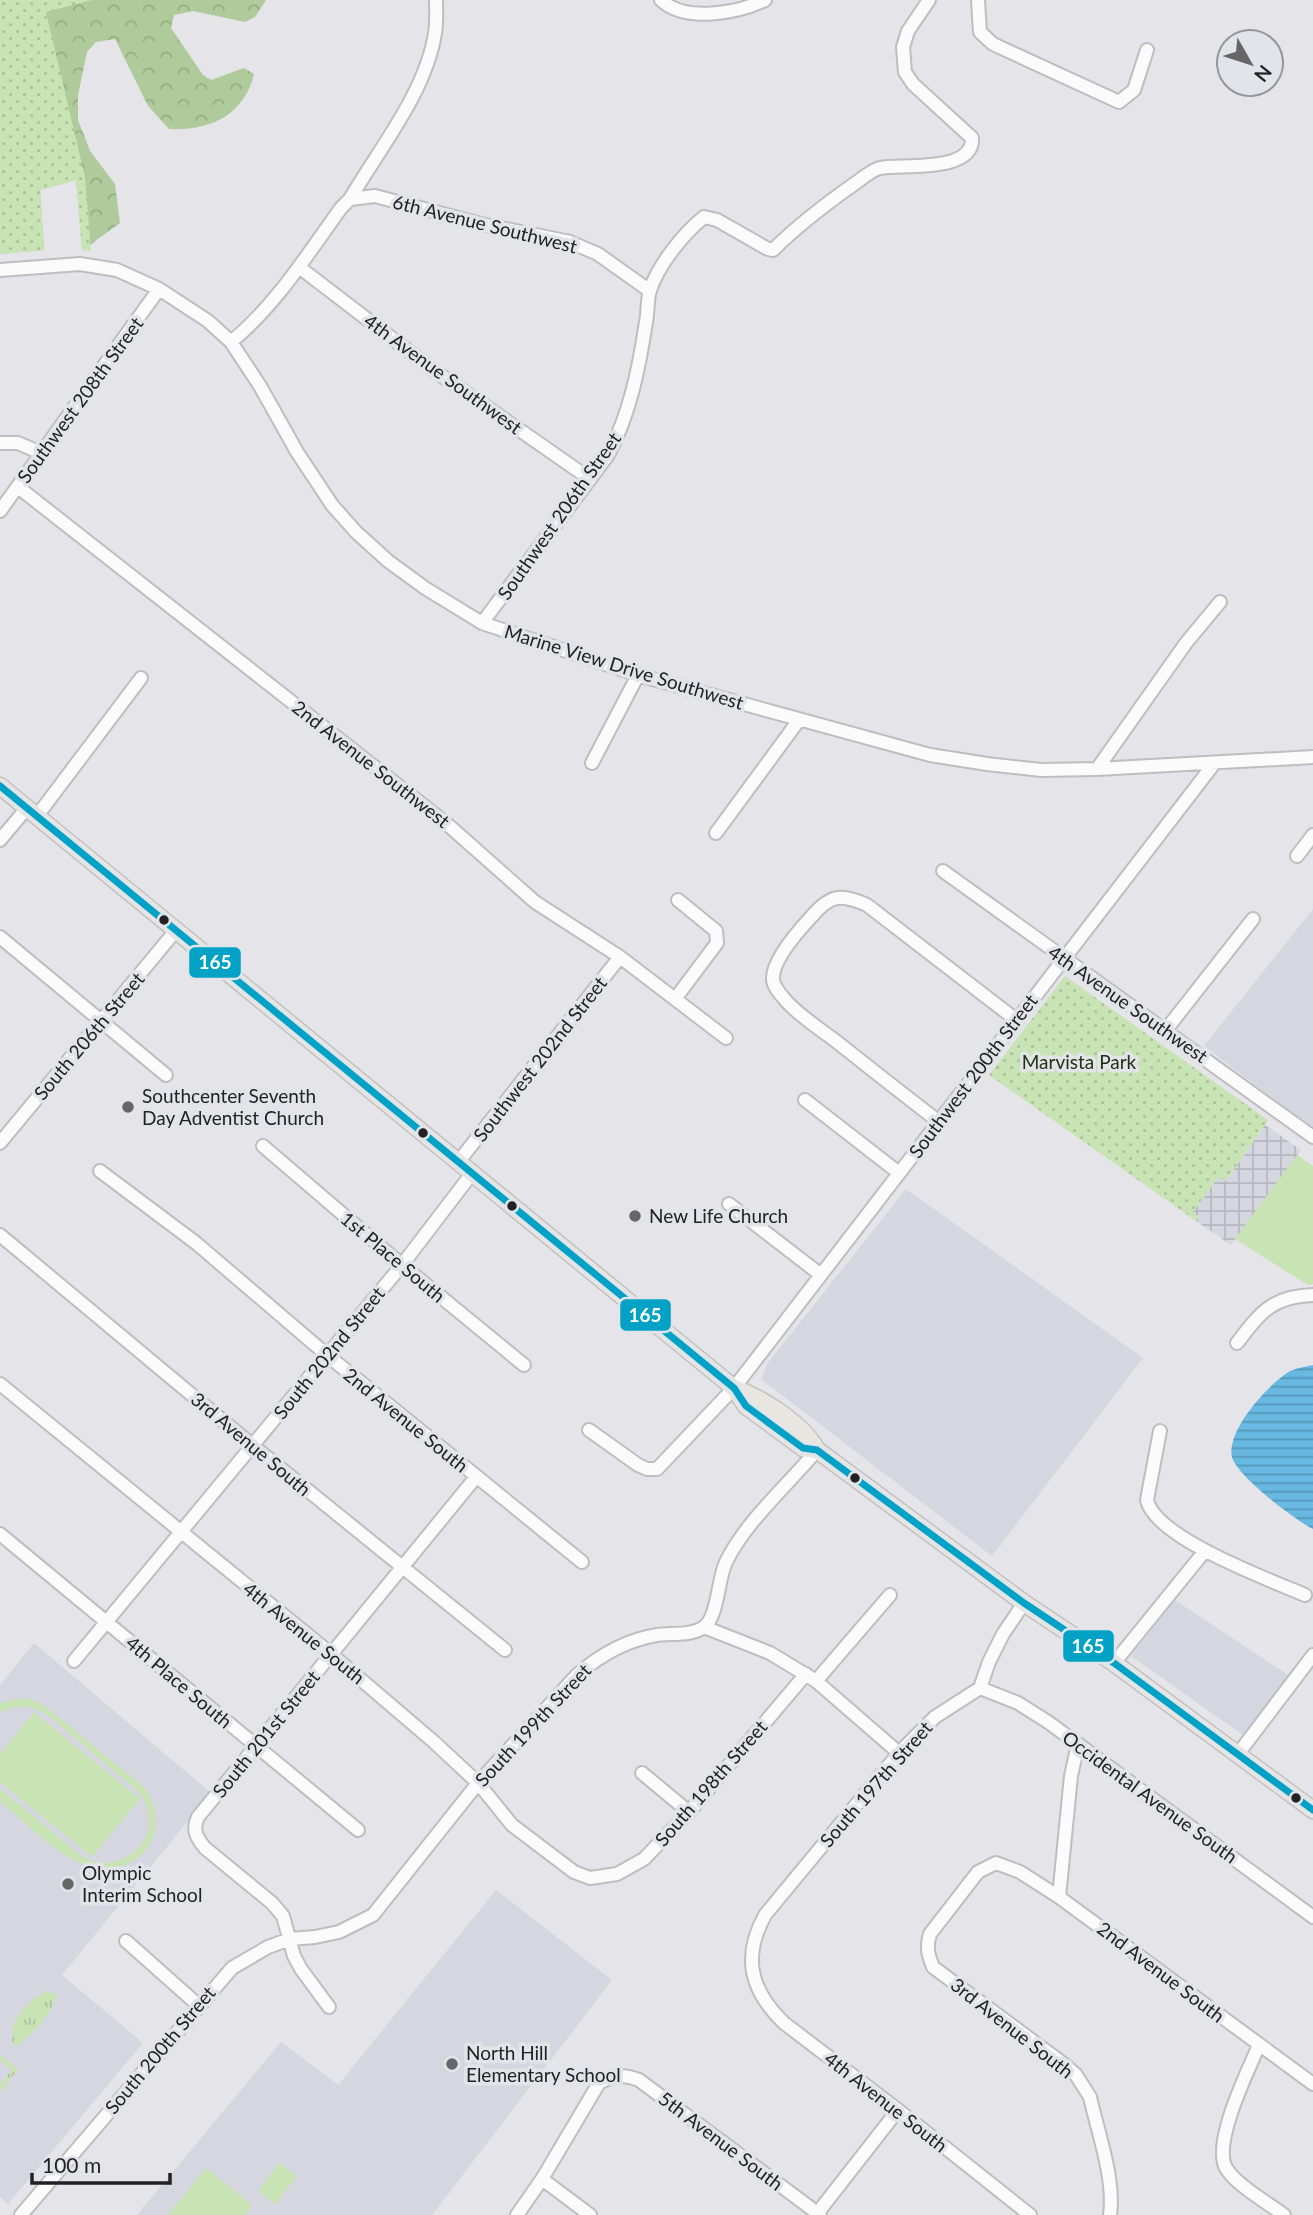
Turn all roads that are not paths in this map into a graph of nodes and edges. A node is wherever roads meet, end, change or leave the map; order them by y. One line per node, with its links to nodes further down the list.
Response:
1 (436, 0): 7 (street)
2 (661, 0): 3 (street)
3 (765, 0)
4 (929, 0): 11 (street, Southwest 206th Street)
5 (978, 0): 6 (street)
6 (1147, 50)
7 (350, 199): 8 (street); 11 (street, 6th Avenue Southwest)
8 (299, 267): 12 (street); 15 (street, 4th Avenue Southwest)
9 (0, 270): 10 (street, Marine View Drive Southwest)
10 (159, 289): 12 (street, Marine View Drive Southwest); 14 (street, Southwest 208th Street)
11 (650, 291): 15 (street, Southwest 206th Street)
12 (231, 342): 19 (street, Marine View Drive Southwest)
13 (0, 443): 14 (street)
14 (41, 453): 16 (street, Southwest 208th Street)
15 (590, 479): 19 (street, Southwest 206th Street)
16 (18, 487): 17 (street, Southwest 208th Street); 38 (street, 2nd Avenue Southwest)
17 (0, 511)
18 (1220, 602): 26 (street)
19 (482, 623): 20 (street, Marine View Drive Southwest)
20 (638, 675): 22 (street, Marine View Drive Southwest); 24 (street)
21 (141, 678): 28 (street)
22 (799, 720): 26 (street, Marine View Drive Southwest); 29 (street)
23 (1313, 757): 25 (street, Marine View Drive Southwest)
24 (592, 763)
25 (1213, 765): 26 (street, Marine View Drive Southwest); 39 (street, Southwest 200th Street)
26 (1097, 769)
27 (0, 786): 28 (main road)
28 (32, 812): 31 (street); 36 (main road)
29 (716, 833)
30 (1313, 835): 32 (street)
31 (0, 840)
32 (1297, 856)
33 (943, 871): 39 (street, 4th Avenue Southwest)
34 (678, 900): 40 (street)
35 (1253, 919): 43 (street)
36 (177, 929): 42 (street, South 206th Street); 51 (main road)
37 (0, 937): 42 (street)
38 (620, 957): 40 (street, 2nd Avenue Southwest); 51 (street, Southwest 202nd Street)
39 (1064, 958): 41 (street, Southwest 200th Street); 43 (street, 4th Avenue Southwest)
40 (675, 999): 44 (street, 2nd Avenue Southwest)
41 (1015, 1019): 47 (street, Southwest 200th Street); 47 (street)
42 (102, 1021): 45 (street); 49 (street, South 206th Street)
43 (1165, 1031): 48 (street, 4th Avenue Southwest)
44 (726, 1038)
45 (166, 1076)
46 (806, 1100): 54 (street)
47 (938, 1121): 54 (street, Southwest 200th Street)
48 (1313, 1137)
49 (0, 1143)
50 (263, 1146): 57 (street, 1st Place South)
51 (460, 1161): 53 (main road)
52 (100, 1171): 61 (street, 2nd Avenue South)
53 (473, 1172): 57 (street, South 202nd Street); 64 (main road)
54 (899, 1173): 58 (street, Southwest 200th Street)
55 (729, 1204): 58 (street)
56 (0, 1235): 67 (street, 3rd Avenue South)
57 (402, 1265): 61 (street, South 202nd Street); 62 (street, 1st Place South)
58 (821, 1275): 64 (street, Southwest 200th Street)
59 (1313, 1296): 60 (street)
60 (1237, 1343)
61 (327, 1355): 67 (street, South 202nd Street); 69 (street, 2nd Avenue South)
62 (524, 1365)
63 (0, 1384): 70 (street, 4th Avenue South)
64 (734, 1388): 65 (street); 68 (main road)
65 (589, 1430)
66 (1160, 1431): 72 (street)
67 (253, 1446): 70 (street, South 202nd Street); 74 (street, 3rd Avenue South)
68 (817, 1450): 77 (main road); 79 (street)
69 (476, 1477): 73 (street, 2nd Avenue South); 74 (street, South 201st Street)
70 (182, 1533): 78 (street, South 202nd Street); 81 (street, 4th Avenue South)
71 (0, 1534): 78 (street, 4th Place South)
72 (1204, 1552): 76 (street); 84 (street)
73 (582, 1562)
74 (402, 1567): 80 (street, 3rd Avenue South); 81 (street, South 201st Street)
75 (890, 1595): 85 (street, South 198th Street)
76 (1305, 1595)
77 (1024, 1603): 84 (main road); 86 (street)
78 (107, 1622): 83 (street, South 202nd Street); 88 (street, 4th Place South)
79 (704, 1627): 85 (street); 92 (street, South 199th Street)
80 (505, 1650)
81 (331, 1654): 88 (street, South 201st Street); 92 (street, 4th Avenue South)
82 (1313, 1655): 90 (street)
83 (74, 1661)
84 (1114, 1663): 90 (main road)
85 (811, 1677): 89 (street); 94 (street, South 198th Street)
86 (980, 1688): 87 (street, Occidental Avenue South); 89 (street, South 197th Street)
87 (1078, 1744): 97 (street); 98 (street, Occidental Avenue South)
88 (257, 1746): 95 (street, 4th Place South); 99 (street, South 201st Street)
89 (899, 1754): 102 (street, South 197th Street)
90 (1237, 1754): 93 (main road)
91 (642, 1773): 94 (street)
92 (478, 1783): 96 (street, 4th Avenue South); 99 (street, South 199th Street)
93 (1313, 1810)
94 (689, 1812): 96 (street, South 198th Street)
95 (358, 1830)
96 (604, 1877)
97 (1059, 1897): 101 (street, 2nd Avenue South); 105 (street, 2nd Avenue South)
98 (1313, 1917)
99 (290, 1939): 103 (street, South 200th Street); 104 (street)
100 (126, 1941): 103 (street)
101 (933, 1967): 114 (street, 3rd Avenue South)
102 (756, 1979): 107 (street, 4th Avenue South)
103 (198, 2006): 109 (street, South 200th Street)
104 (329, 2007)
105 (1259, 2045): 106 (street, 2nd Avenue South); 115 (street)
106 (1313, 2084)
107 (898, 2110): 110 (street); 113 (street, 4th Avenue South)
108 (542, 2179): 110 (street, 5th Avenue South); 111 (street); 112 (street)
109 (23, 2214)
110 (818, 2214)
111 (517, 2215)
112 (590, 2215)
113 (1030, 2215)
114 (1110, 2215)
115 (1284, 2215)

